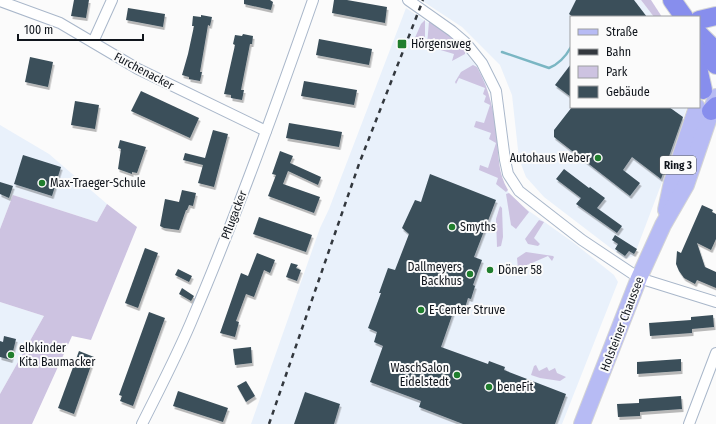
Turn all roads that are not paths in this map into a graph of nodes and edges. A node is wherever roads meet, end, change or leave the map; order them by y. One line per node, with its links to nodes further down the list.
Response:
1 (112, 0): 12 (street)
2 (313, 0): 16 (street, Pflugacker)
3 (408, 0): 17 (street)
4 (658, 0): 7 (highway)
5 (672, 0): 8 (highway)
6 (0, 1): 12 (street, Furchenacker)
7 (669, 16)
8 (683, 16)
9 (716, 16): 10 (highway)
10 (700, 20)
11 (700, 36): 14 (highway)
12 (94, 42): 16 (street, Furchenacker)
13 (700, 52): 14 (highway)
14 (712, 60): 15 (highway)
15 (707, 102): 17 (main road, Holsteiner Chaussee / Ring 3)
16 (266, 131): 20 (street, Pflugacker)
17 (639, 278): 18 (street); 21 (main road, Holsteiner Chaussee / Ring 3)
18 (716, 302)
19 (716, 353): 22 (street)
20 (142, 424)
21 (582, 424)
22 (689, 424)

